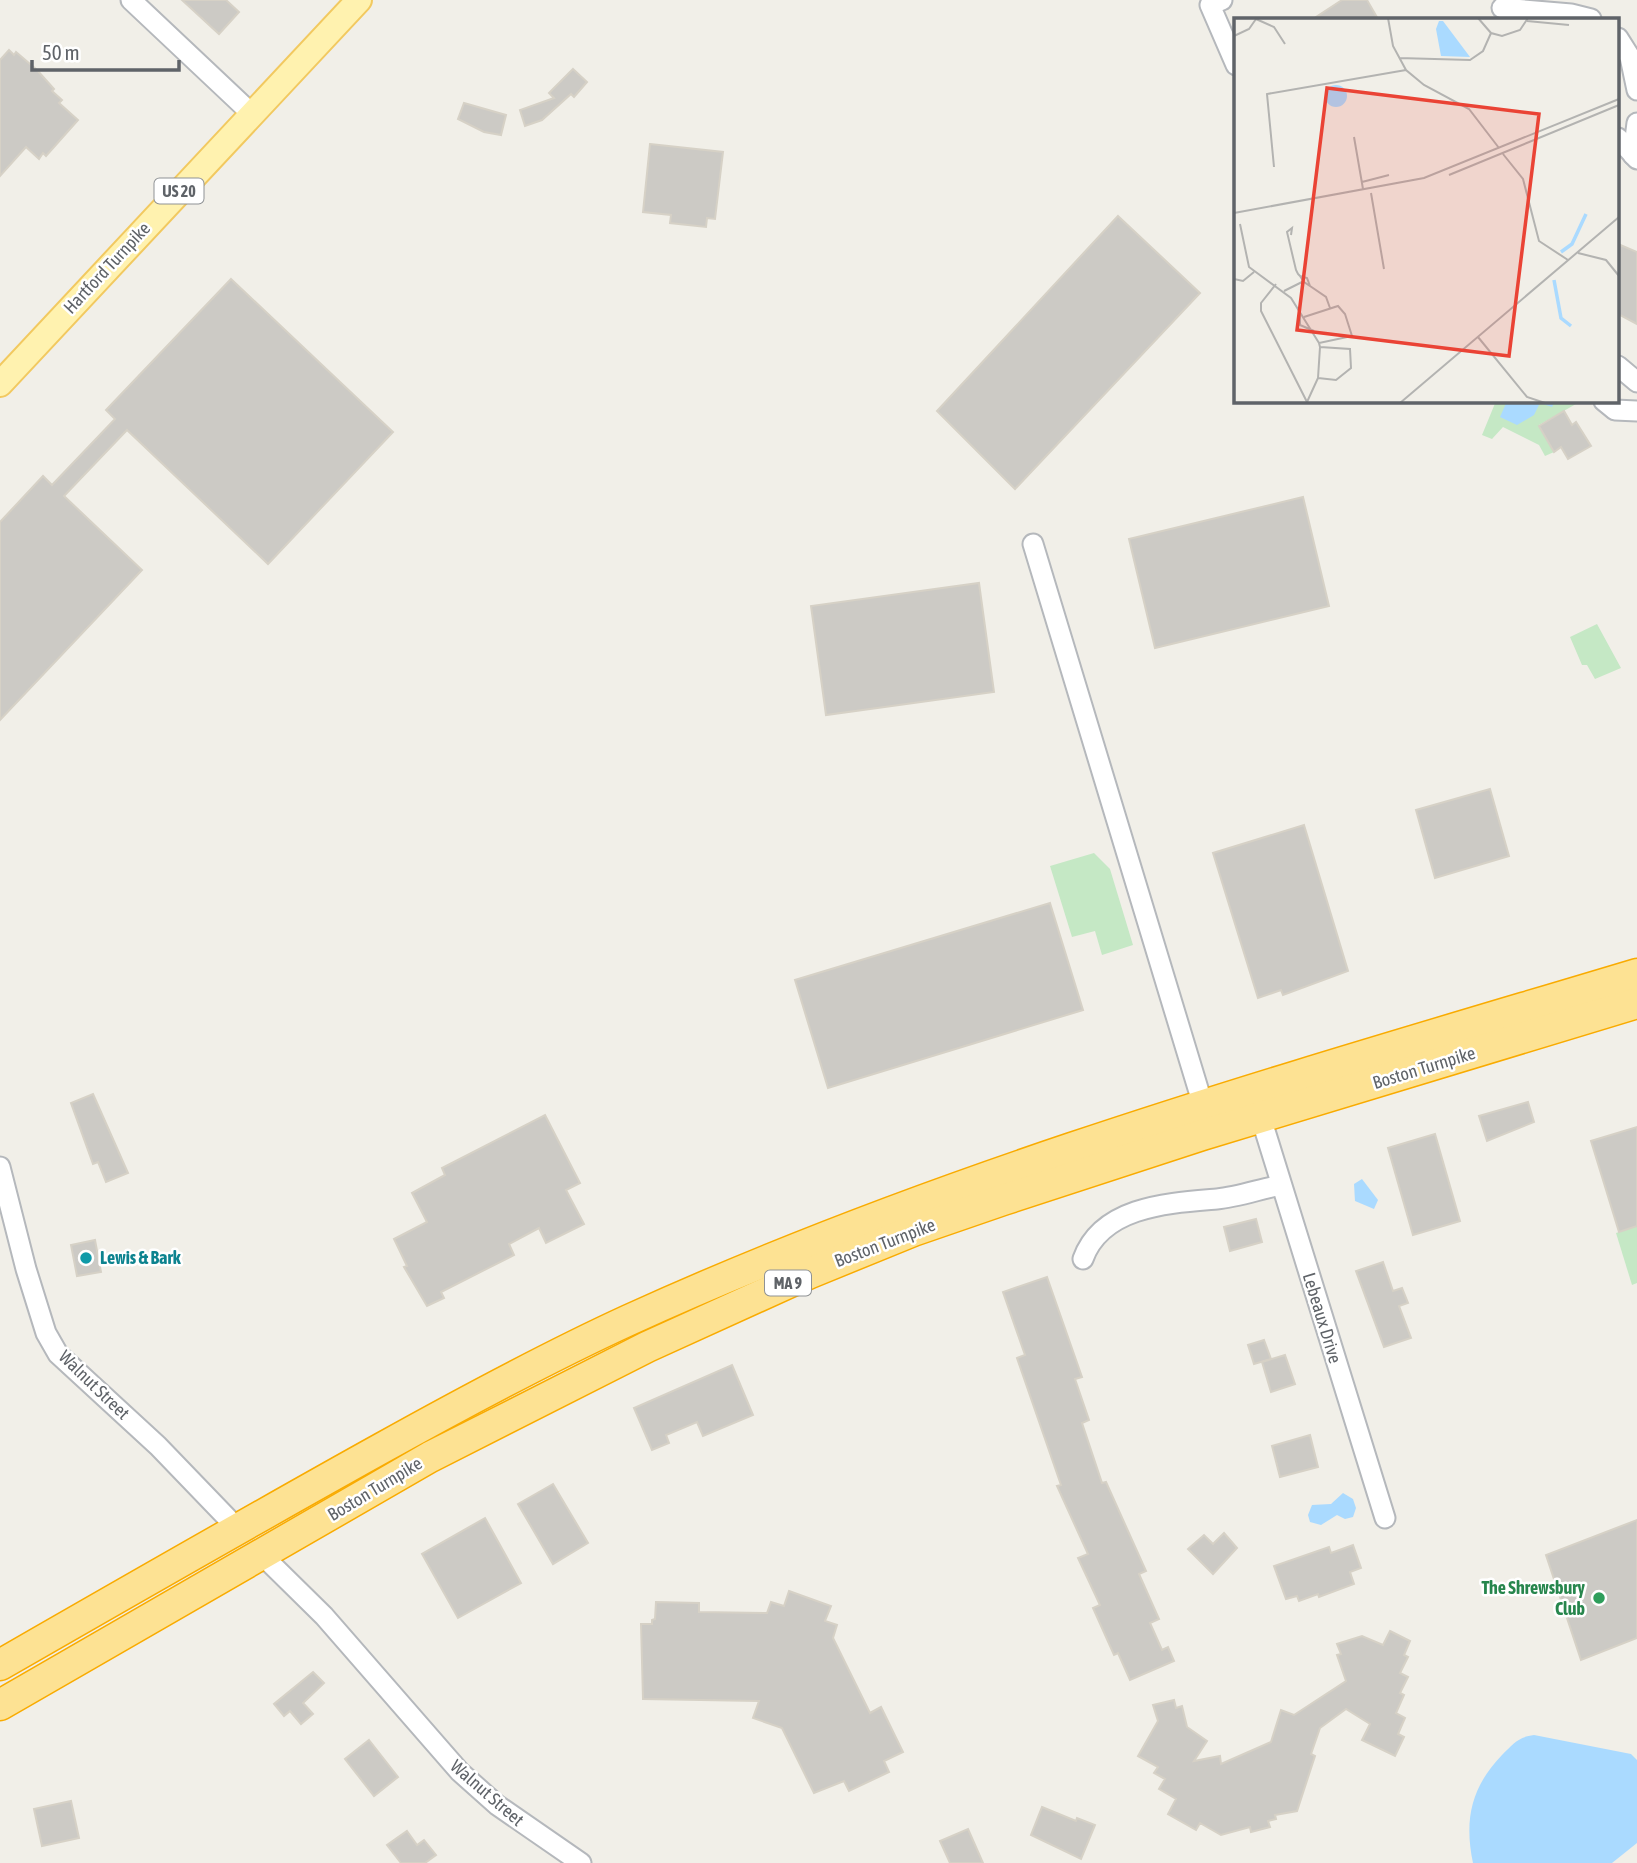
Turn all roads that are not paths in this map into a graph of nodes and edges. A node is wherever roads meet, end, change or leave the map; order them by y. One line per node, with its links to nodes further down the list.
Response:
1 (131, 0): 9 (street)
2 (359, 0): 9 (main road, Hartford Turnpike / US 20)
3 (1214, 2): 7 (street)
4 (1503, 9): 5 (street)
5 (1587, 18)
6 (1620, 41): 8 (street)
7 (1234, 59)
8 (1637, 90)
9 (252, 114): 13 (main road, Hartford Turnpike / US 20)
10 (1637, 123): 12 (street)
11 (1620, 140): 12 (street)
12 (1635, 157)
13 (0, 384)
14 (1605, 402): 15 (street)
15 (1637, 411)
16 (1033, 544): 19 (street)
17 (1637, 974): 19 (highway, Boston Turnpike / MA 9)
18 (1637, 1003): 20 (highway, Boston Turnpike / MA 9)
19 (1203, 1105): 25 (highway, Boston Turnpike / MA 9)
20 (1261, 1118): 22 (street, Lebeaux Drive); 26 (highway, Boston Turnpike / MA 9)
21 (0, 1167): 25 (street, Walnut Street)
22 (1281, 1185): 23 (street); 24 (street, Lebeaux Drive)
23 (1083, 1259)
24 (1385, 1518)
25 (237, 1528): 27 (highway, Boston Turnpike / MA 9)
26 (262, 1555): 28 (highway, Boston Turnpike / MA 9); 29 (street, Walnut Street)
27 (0, 1665)
28 (0, 1705)
29 (581, 1863)

